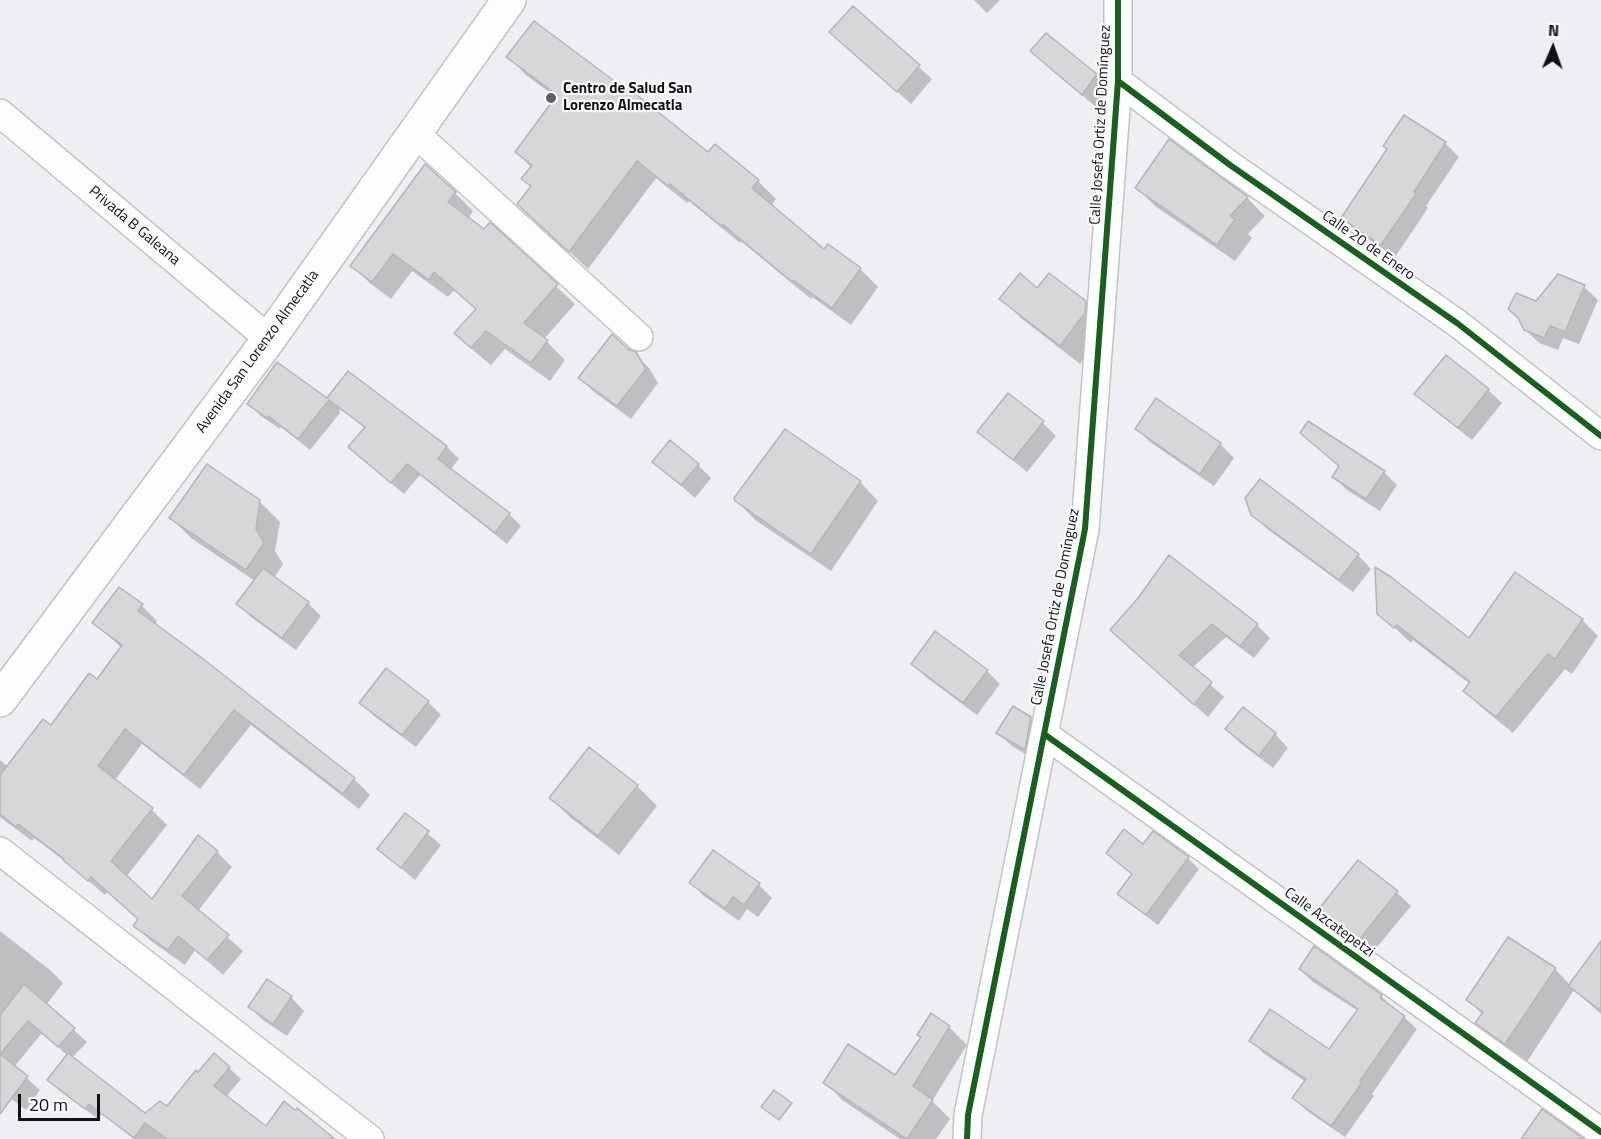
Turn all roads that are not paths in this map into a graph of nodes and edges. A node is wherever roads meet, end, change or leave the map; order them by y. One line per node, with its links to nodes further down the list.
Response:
1 (510, 0): 5 (main road, Avenida San Lorenzo Almecatla)
2 (1118, 0): 3 (street, Calle Josefa Ortiz de Domínguez)
3 (1118, 81): 8 (street, Calle 20 de Enero); 10 (street, Calle Josefa Ortiz de Domínguez)
4 (0, 113): 7 (street, Privada B Galeana)
5 (415, 133): 6 (street); 7 (main road, Avenida San Lorenzo Almecatla)
6 (639, 337)
7 (269, 339): 9 (main road, Avenida San Lorenzo Almecatla)
8 (1601, 436)
9 (0, 700)
10 (1044, 734): 12 (street, Calle Azcatepetzi); 14 (street, Calle Josefa Ortiz de Domínguez)
11 (0, 851): 13 (street)
12 (1601, 1132)
13 (370, 1139)
14 (967, 1139)

